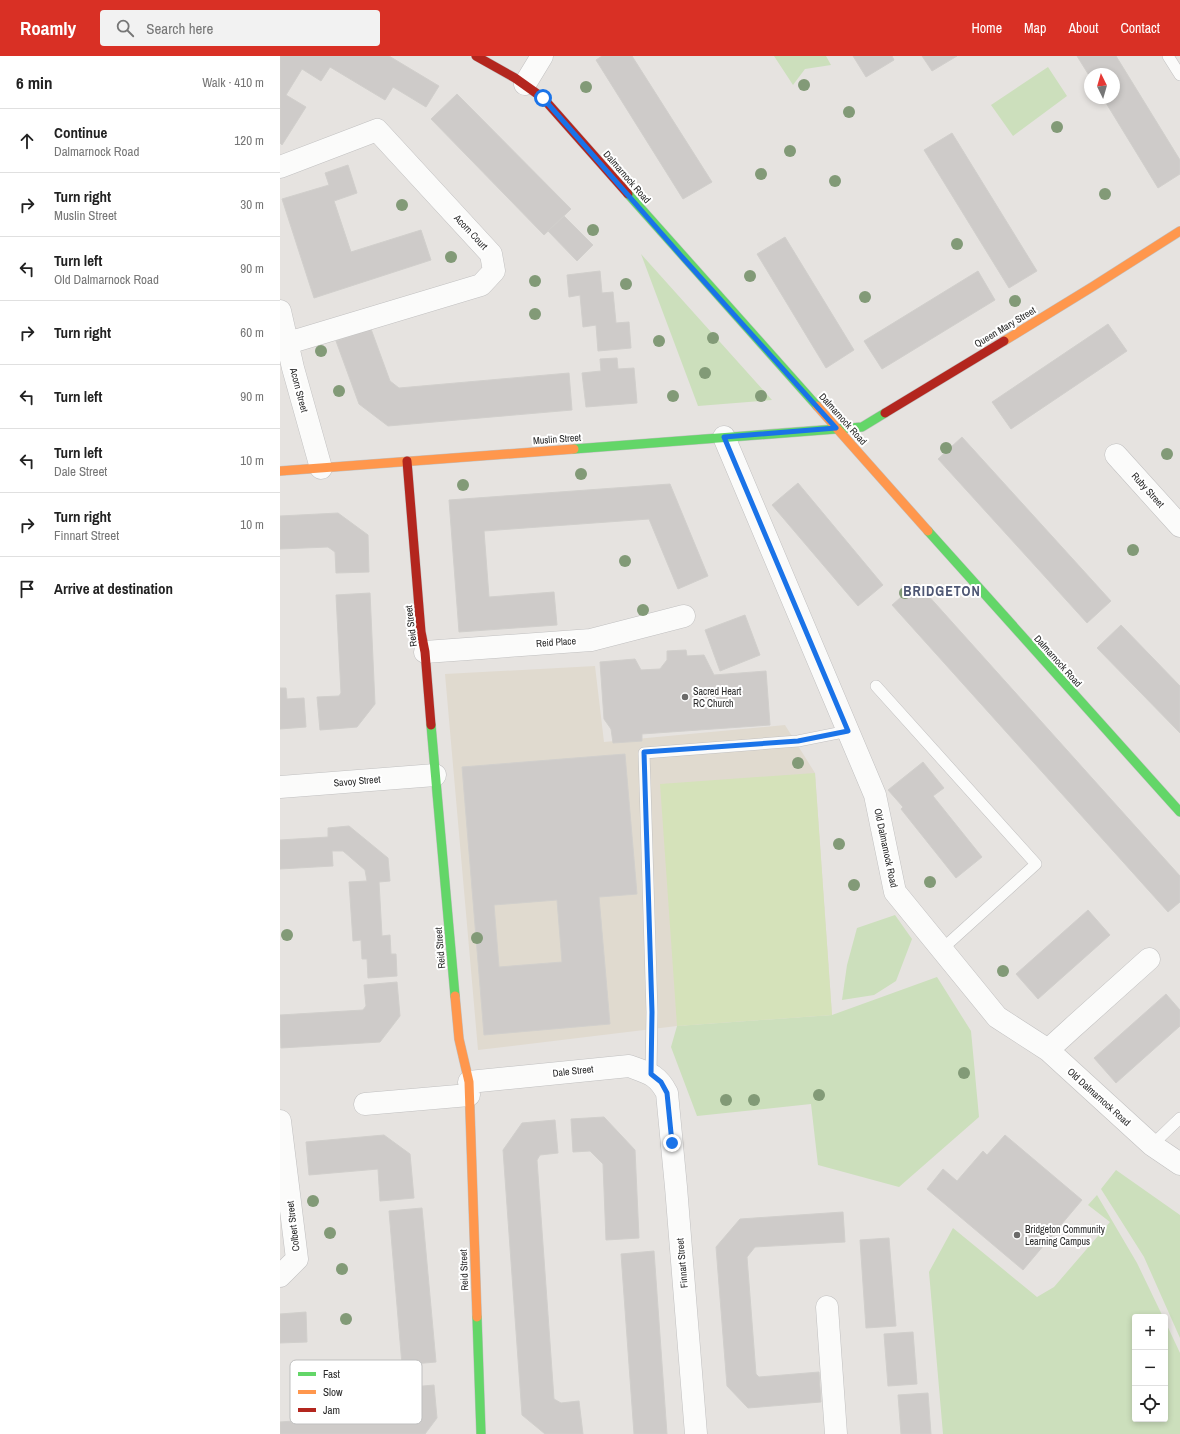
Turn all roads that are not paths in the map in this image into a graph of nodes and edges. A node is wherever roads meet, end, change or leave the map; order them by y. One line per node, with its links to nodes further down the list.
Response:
1 (476, 56): 5 (street, Dalmarnock Road)
2 (542, 56): 5 (street)
3 (1168, 56): 4 (lane)
4 (1180, 75)
5 (525, 84): 10 (street, Dalmarnock Road)
6 (280, 167): 9 (street, Acorn Court)
7 (1180, 231): 10 (street, Queen Mary Street)
8 (280, 311): 9 (street, Acorn Street)
9 (288, 343): 14 (street, Acorn Street)
10 (836, 428): 11 (street, Muslin Street); 23 (street, Dalmarnock Road)
11 (724, 437): 13 (street, Muslin Street); 20 (street, Old Dalmarnock Road)
12 (1116, 455): 16 (street, Ruby Street)
13 (407, 461): 14 (street, Muslin Street); 18 (street, Reid Street)
14 (321, 468): 15 (street, Muslin Street)
15 (280, 471)
16 (1180, 526)
17 (684, 616): 18 (street, Reid Place)
18 (425, 652): 21 (street, Reid Street)
19 (876, 686): 24 (lane)
20 (848, 731): 24 (street, Old Dalmarnock Road); 27 (lane)
21 (435, 775): 22 (street, Savoy Street); 28 (street, Reid Street)
22 (280, 787)
23 (1180, 812)
24 (941, 950): 26 (street, Old Dalmarnock Road)
25 (1149, 959): 26 (street)
26 (1048, 1050): 33 (street, Old Dalmarnock Road)
27 (651, 1074): 28 (street, Dale Street); 29 (street, Dale Street)
28 (469, 1088): 30 (street, Dale Street); 37 (street, Reid Street)
29 (667, 1093): 38 (street, Finnart Street)
30 (366, 1104)
31 (1180, 1118): 33 (lane)
32 (280, 1121): 35 (street, Colbert Street)
33 (1152, 1145): 34 (street, Old Dalmarnock Road)
34 (1180, 1164)
35 (280, 1276)
36 (827, 1307): 39 (street)
37 (481, 1434)
38 (696, 1434)
39 (836, 1434)

